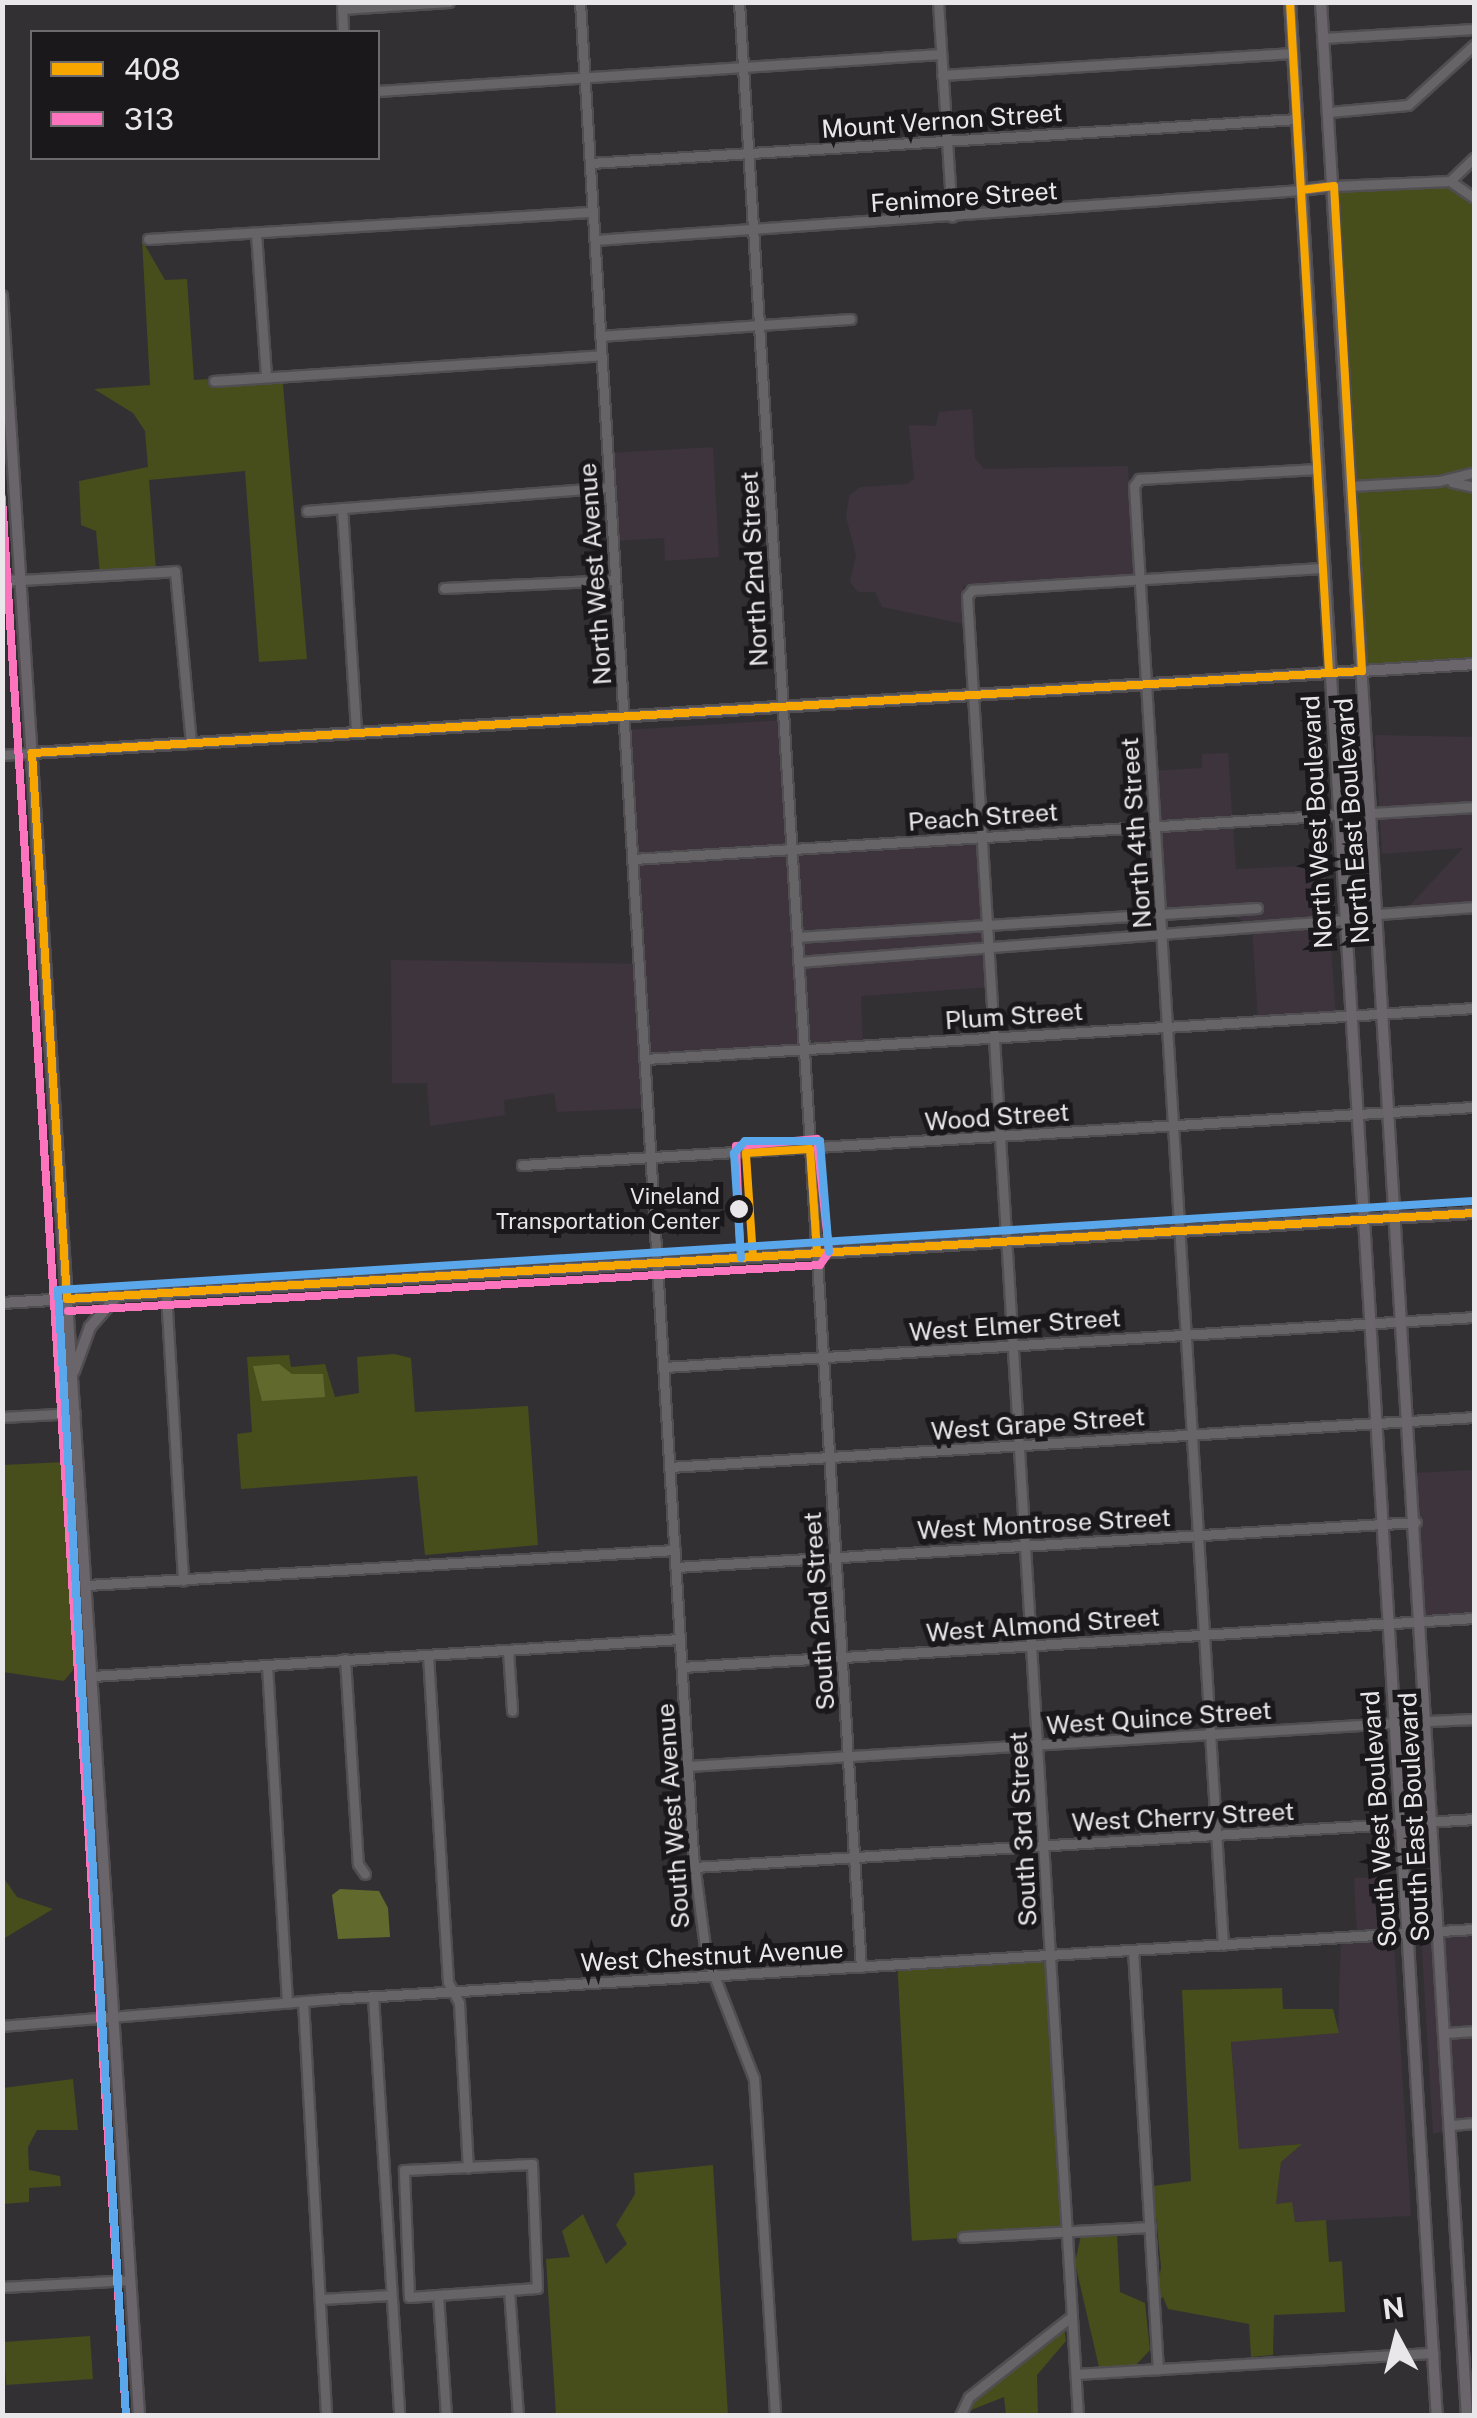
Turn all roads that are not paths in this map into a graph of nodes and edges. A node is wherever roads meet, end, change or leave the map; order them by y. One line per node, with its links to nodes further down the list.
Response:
1 (449, 2): 7 (street)
2 (580, 2): 15 (street, North West Avenue)
3 (739, 2): 13 (street, North 2nd Street)
4 (938, 2): 12 (street)
5 (1290, 2): 11 (main road, North West Boulevard)
6 (1321, 2): 9 (main road, North East Boulevard)
7 (342, 6)
8 (1474, 29): 9 (street)
9 (1324, 38): 17 (main road, North East Boulevard)
10 (1474, 44): 17 (street)
11 (1293, 52): 14 (street); 18 (main road, North West Boulevard)
12 (941, 54): 13 (street); 14 (street)
13 (743, 66): 15 (street); 20 (street, North 2nd Street)
14 (942, 75): 19 (street)
15 (584, 77): 16 (street); 22 (street, North West Avenue)
16 (380, 91)
17 (1328, 112): 24 (main road, North East Boulevard)
18 (1297, 119): 19 (street, Mount Vernon Street); 25 (main road, North West Boulevard)
19 (947, 141): 20 (street, Mount Vernon Street); 28 (street)
20 (748, 153): 22 (street, Mount Vernon Street); 29 (street, North 2nd Street)
21 (1474, 158): 23 (street)
22 (590, 162): 27 (street, North West Avenue)
23 (1450, 180): 24 (street); 26 (street)
24 (1334, 186): 25 (main road, Fenimore Street); 43 (main road, North East Boulevard)
25 (1301, 190): 28 (street, Fenimore Street); 40 (main road, North West Boulevard)
26 (1474, 198)
27 (593, 212): 30 (street); 32 (street, North West Avenue)
28 (952, 218): 29 (street, Fenimore Street)
29 (753, 230): 32 (street, Fenimore Street); 35 (street, North 2nd Street)
30 (256, 233): 31 (street); 38 (street)
31 (148, 239)
32 (594, 240): 36 (street, North West Avenue)
33 (2, 296): 49 (main road)
34 (850, 319): 35 (street)
35 (759, 325): 36 (street); 59 (street, North 2nd Street)
36 (600, 336): 37 (street, North West Avenue)
37 (601, 355): 38 (street); 44 (street, North West Avenue)
38 (266, 377): 39 (street)
39 (214, 381)
40 (1318, 469): 48 (main road, North West Boulevard); 51 (street, North 4th Street)
41 (1474, 472): 42 (street)
42 (1439, 481): 43 (street); 45 (street)
43 (1351, 486): 55 (main road, North East Boulevard)
44 (610, 487): 46 (street); 50 (street, North West Avenue)
45 (1474, 487)
46 (342, 508): 47 (street); 61 (street)
47 (307, 510)
48 (1324, 568): 51 (street); 56 (main road, North West Boulevard)
49 (21, 580): 52 (main road); 62 (street); 63 (main road)
50 (615, 580): 53 (street); 60 (street, North West Avenue)
51 (1140, 580): 57 (street, North 4th Street); 58 (street, South 3rd Street)
52 (2, 582)
53 (444, 588)
54 (1474, 664): 55 (main road)
55 (1362, 671): 56 (main road); 66 (main road, North East Boulevard)
56 (1329, 673): 57 (main road); 67 (main road, North West Boulevard)
57 (1146, 684): 58 (main road); 68 (street, North 4th Street)
58 (973, 695): 59 (main road); 69 (street, South 3rd Street)
59 (782, 707): 60 (main road); 70 (street, North 2nd Street)
60 (626, 717): 61 (main road); 71 (street, North West Avenue)
61 (356, 733): 62 (main road)
62 (191, 743): 63 (main road)
63 (32, 752): 64 (street); 106 (main road)
64 (2, 754)
65 (1474, 807): 66 (street)
66 (1372, 813): 75 (main road, North East Boulevard)
67 (1336, 815): 68 (street, Peach Street); 76 (main road, North West Boulevard)
68 (1155, 826): 69 (street, Peach Street); 74 (street, North 4th Street)
69 (982, 837): 70 (street, Peach Street); 77 (street, South 3rd Street)
70 (791, 849): 71 (street, Peach Street); 79 (street, North 2nd Street)
71 (633, 859): 88 (street, North West Avenue)
72 (1474, 907): 75 (street)
73 (1257, 908): 74 (street)
74 (1160, 914): 77 (street); 78 (street, North 4th Street)
75 (1379, 914): 83 (main road, North East Boulevard)
76 (1343, 920): 78 (street); 84 (main road, North West Boulevard)
77 (987, 925): 79 (street); 80 (street, South 3rd Street)
78 (1162, 931): 80 (street); 85 (street, North 4th Street)
79 (797, 936): 81 (street, North 2nd Street)
80 (988, 947): 81 (street); 86 (street, South 3rd Street)
81 (798, 962): 87 (street, North 2nd Street)
82 (1474, 1008): 83 (street, Plum Street)
83 (1385, 1013): 84 (street, Plum Street); 90 (main road, North East Boulevard)
84 (1349, 1015): 85 (street, Plum Street); 91 (main road, North West Boulevard)
85 (1167, 1026): 86 (street, Plum Street); 92 (street, North 4th Street)
86 (995, 1037): 87 (street, Plum Street); 93 (street, South 3rd Street)
87 (804, 1048): 88 (street, Plum Street); 94 (street, North 2nd Street)
88 (645, 1059): 95 (street, North West Avenue)
89 (1474, 1107): 90 (street, Wood Street)
90 (1391, 1112): 91 (street, Wood Street); 98 (main road, North East Boulevard)
91 (1356, 1114): 92 (street, Wood Street); 99 (main road, North West Boulevard)
92 (1173, 1126): 93 (street, Wood Street); 100 (street, North 4th Street)
93 (1001, 1137): 94 (street, Wood Street); 101 (street, South 3rd Street)
94 (810, 1148): 95 (street, Wood Street); 102 (street, North 2nd Street)
95 (652, 1158): 96 (street, Wood Street); 103 (street, North West Avenue)
96 (522, 1165)
97 (1474, 1212): 98 (main road)
98 (1397, 1217): 99 (main road); 109 (main road, South East Boulevard)
99 (1362, 1219): 100 (main road); 110 (main road, South West Boulevard)
100 (1180, 1230): 101 (main road); 111 (street, North 4th Street)
101 (1007, 1241): 102 (main road); 112 (street, South 3rd Street)
102 (816, 1253): 103 (main road); 113 (street, South 2nd Street)
103 (658, 1263): 104 (main road); 114 (street, South West Avenue)
104 (166, 1293): 105 (main road); 132 (street)
105 (118, 1296): 106 (main road); 115 (main road)
106 (67, 1299): 107 (main road); 115 (main road)
107 (2, 1303)
108 (1474, 1317): 109 (street, West Elmer Street)
109 (1404, 1322): 110 (street, West Elmer Street); 119 (main road, South East Boulevard)
110 (1369, 1324): 111 (street, West Elmer Street); 120 (main road, South West Boulevard)
111 (1186, 1334): 112 (street, West Elmer Street); 121 (street, North 4th Street)
112 (1014, 1346): 113 (street, West Elmer Street); 122 (street, South 3rd Street)
113 (823, 1357): 114 (street, West Elmer Street); 123 (street, South 2nd Street)
114 (664, 1367): 124 (street, South West Avenue)
115 (72, 1377): 116 (main road)
116 (74, 1412): 117 (street); 133 (main road)
117 (2, 1417)
118 (1474, 1418): 119 (street, West Grape Street)
119 (1410, 1421): 120 (street, West Grape Street); 125 (main road, South East Boulevard)
120 (1376, 1423): 121 (street, West Grape Street); 126 (main road, South West Boulevard)
121 (1192, 1435): 122 (street, West Grape Street); 127 (street, North 4th Street)
122 (1020, 1446): 123 (street, West Grape Street); 128 (street, South 3rd Street)
123 (829, 1457): 124 (street, West Grape Street); 130 (street, South 2nd Street)
124 (669, 1466): 129 (street, South West Avenue)
125 (1416, 1522): 126 (street, West Montrose Street); 135 (main road, South East Boulevard)
126 (1381, 1524): 127 (street, West Montrose Street); 136 (main road, South West Boulevard)
127 (1198, 1535): 128 (street, West Montrose Street); 137 (street, North 4th Street)
128 (1026, 1546): 130 (street, West Montrose Street); 139 (street, South 3rd Street)
129 (674, 1550): 131 (street, South West Avenue); 132 (street)
130 (836, 1557): 131 (street, West Montrose Street); 142 (street, South 2nd Street)
131 (676, 1567): 138 (street, South West Avenue)
132 (183, 1580): 133 (street)
133 (88, 1586): 146 (main road)
134 (1474, 1618): 135 (street, West Almond Street)
135 (1422, 1621): 136 (street, West Almond Street); 149 (main road, South East Boulevard)
136 (1387, 1624): 137 (street, West Almond Street); 150 (main road, South West Boulevard)
137 (1205, 1634): 139 (street, West Almond Street); 151 (street, North 4th Street)
138 (680, 1639): 140 (street); 145 (street, South West Avenue)
139 (1032, 1645): 142 (street, West Almond Street); 152 (street, South 3rd Street)
140 (508, 1650): 141 (street); 147 (street)
141 (428, 1655): 143 (street); 171 (street)
142 (842, 1657): 145 (street, West Almond Street); 153 (street, South 2nd Street)
143 (345, 1659): 144 (street); 162 (street)
144 (267, 1665): 146 (street); 174 (street)
145 (682, 1667): 154 (street, South West Avenue)
146 (93, 1676): 175 (main road)
147 (512, 1711)
148 (1474, 1718): 149 (street)
149 (1428, 1721): 156 (main road, South East Boulevard)
150 (1393, 1724): 151 (street, West Quince Street); 157 (main road, South West Boulevard)
151 (1211, 1734): 152 (street, West Quince Street); 158 (street, North 4th Street)
152 (1038, 1746): 153 (street, West Quince Street); 159 (street, South 3rd Street)
153 (848, 1757): 154 (street, West Quince Street); 160 (street, South 2nd Street)
154 (688, 1766): 161 (street, South West Avenue)
155 (1474, 1818): 156 (street, West Cherry Street)
156 (1435, 1821): 157 (street, West Cherry Street); 164 (main road, South East Boulevard)
157 (1399, 1823): 158 (street, West Cherry Street); 165 (main road, South West Boulevard)
158 (1217, 1835): 159 (street, West Cherry Street); 166 (street, North 4th Street)
159 (1044, 1845): 160 (street, West Cherry Street); 168 (street, South 3rd Street)
160 (854, 1856): 161 (street, West Cherry Street); 169 (street, South 2nd Street)
161 (694, 1867): 170 (street, South West Avenue)
162 (364, 1874)
163 (1474, 1929): 164 (street, West Chestnut Avenue)
164 (1440, 1931): 165 (street, West Chestnut Avenue); 178 (main road, South East Boulevard)
165 (1406, 1933): 166 (street, West Chestnut Avenue); 194 (main road, South West Boulevard)
166 (1223, 1945): 167 (street, West Chestnut Avenue)
167 (1132, 1950): 168 (street, West Chestnut Avenue); 182 (street)
168 (1051, 1955): 169 (street, West Chestnut Avenue); 183 (street, South 3rd Street)
169 (861, 1967): 170 (street, West Chestnut Avenue)
170 (713, 1976): 171 (street, West Chestnut Avenue); 202 (street, South West Avenue)
171 (453, 1992): 172 (street, West Chestnut Avenue); 181 (street)
172 (373, 1997): 173 (street, West Chestnut Avenue); 188 (street)
173 (302, 2001): 174 (street, West Chestnut Avenue); 190 (street)
174 (287, 2002): 175 (street, West Chestnut Avenue)
175 (114, 2018): 176 (street, West Chestnut Avenue); 185 (main road)
176 (2, 2026)
177 (1474, 2032): 178 (street)
178 (1446, 2033): 180 (main road, South East Boulevard)
179 (1474, 2123): 180 (street)
180 (1452, 2125): 192 (main road, South East Boulevard)
181 (468, 2168): 187 (street); 189 (street)
182 (1150, 2227): 183 (street); 195 (street)
183 (1068, 2231): 184 (street); 193 (street, South 3rd Street)
184 (962, 2237)
185 (130, 2280): 186 (street); 197 (main road)
186 (2, 2287)
187 (509, 2290): 189 (street); 201 (street)
188 (390, 2295): 190 (street); 199 (street)
189 (438, 2295): 200 (street)
190 (320, 2299): 198 (street)
191 (1474, 2306): 192 (street)
192 (1460, 2307): 206 (main road, South East Boulevard)
193 (1072, 2316): 196 (street, South 3rd Street); 203 (street)
194 (1433, 2353): 195 (street); 205 (main road, South West Boulevard)
195 (1158, 2370): 196 (street)
196 (1076, 2374): 204 (street, South 3rd Street)
197 (139, 2416)
198 (326, 2416)
199 (399, 2416)
200 (446, 2416)
201 (518, 2416)
202 (775, 2416)
203 (960, 2416)
204 (1078, 2416)
205 (1437, 2416)
206 (1467, 2416)

